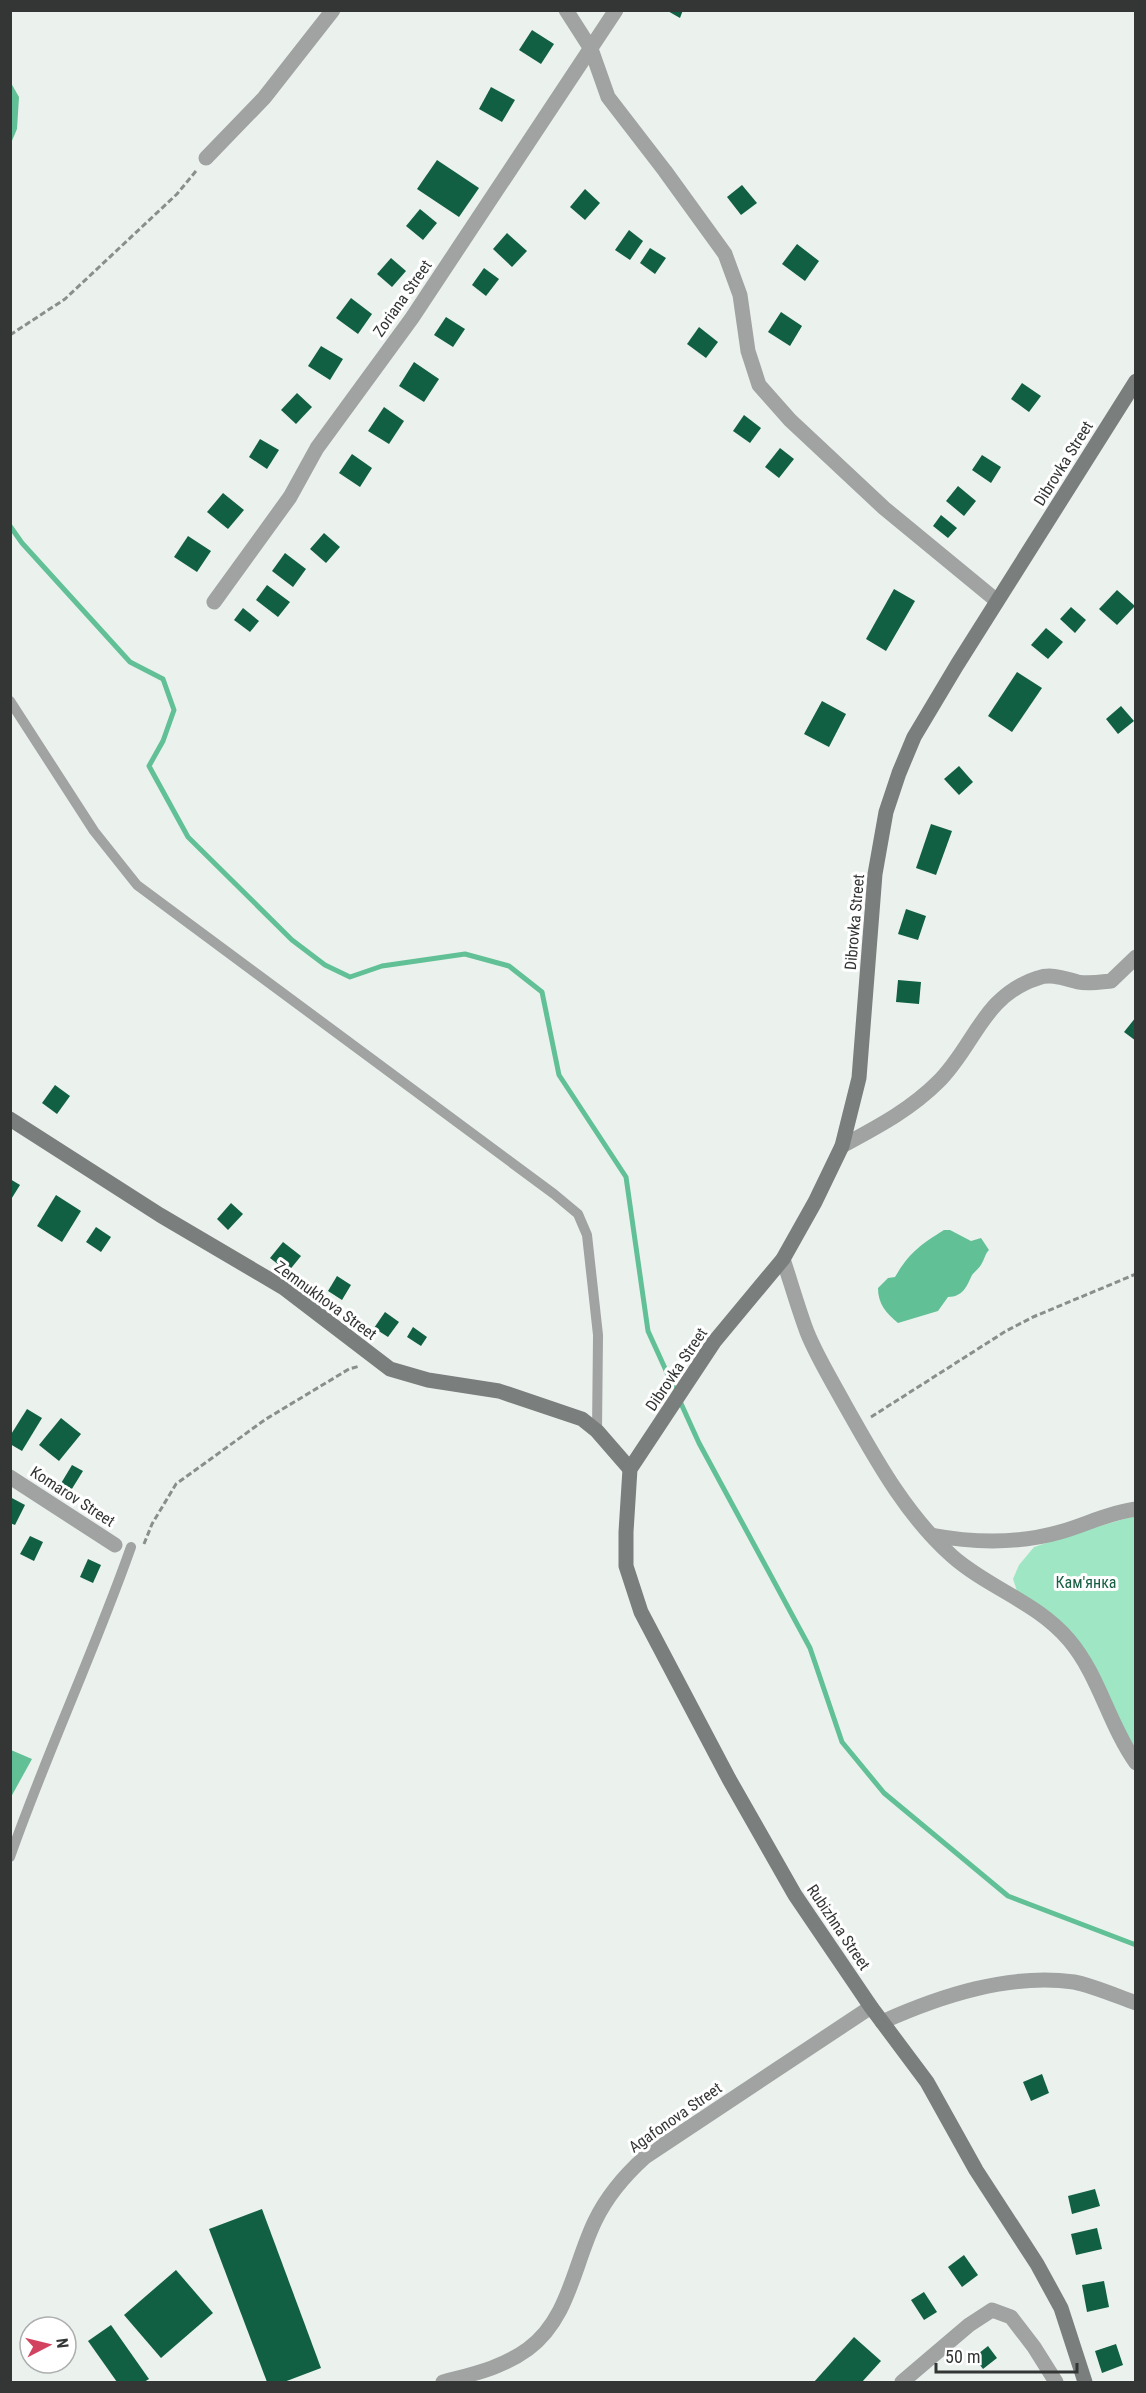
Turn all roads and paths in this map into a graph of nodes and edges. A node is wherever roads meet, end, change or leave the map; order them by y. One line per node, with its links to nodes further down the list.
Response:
1 (333, 10): 5 (street)
2 (566, 10): 4 (street)
3 (616, 10): 4 (street, Zoriana Street)
4 (591, 49): 8 (street); 9 (street, Zoriana Street)
5 (206, 158): 6 (path)
6 (10, 335)
7 (1136, 381): 8 (street, Dibrovka Street)
8 (997, 601): 13 (street, Dibrovka Street)
9 (214, 602)
10 (10, 701): 18 (lane)
11 (1136, 957): 13 (street)
12 (10, 1119): 16 (street, Zemnukhova Street)
13 (842, 1146): 14 (street, Dibrovka Street)
14 (783, 1259): 17 (street); 19 (street, Dibrovka Street)
15 (1136, 1274): 17 (path)
16 (380, 1362): 18 (street, Zemnukhova Street); 24 (path)
17 (856, 1425): 22 (street)
18 (597, 1431): 19 (street, Zemnukhova Street)
19 (630, 1469): 28 (street, Rubizhna Street)
20 (10, 1477): 23 (street, Komarov Street)
21 (1136, 1509): 22 (street)
22 (931, 1535): 25 (street)
23 (115, 1545): 24 (lane)
24 (134, 1550): 26 (lane)
25 (1136, 1763)
26 (10, 1857)
27 (1136, 2003): 29 (street)
28 (871, 2007): 29 (street, Rubizhna Street); 30 (street, Agafonova Street)
29 (882, 2022): 33 (street, Rubizhna Street)
30 (443, 2382)
31 (902, 2382): 32 (street)
32 (1056, 2382)
33 (1085, 2382)

